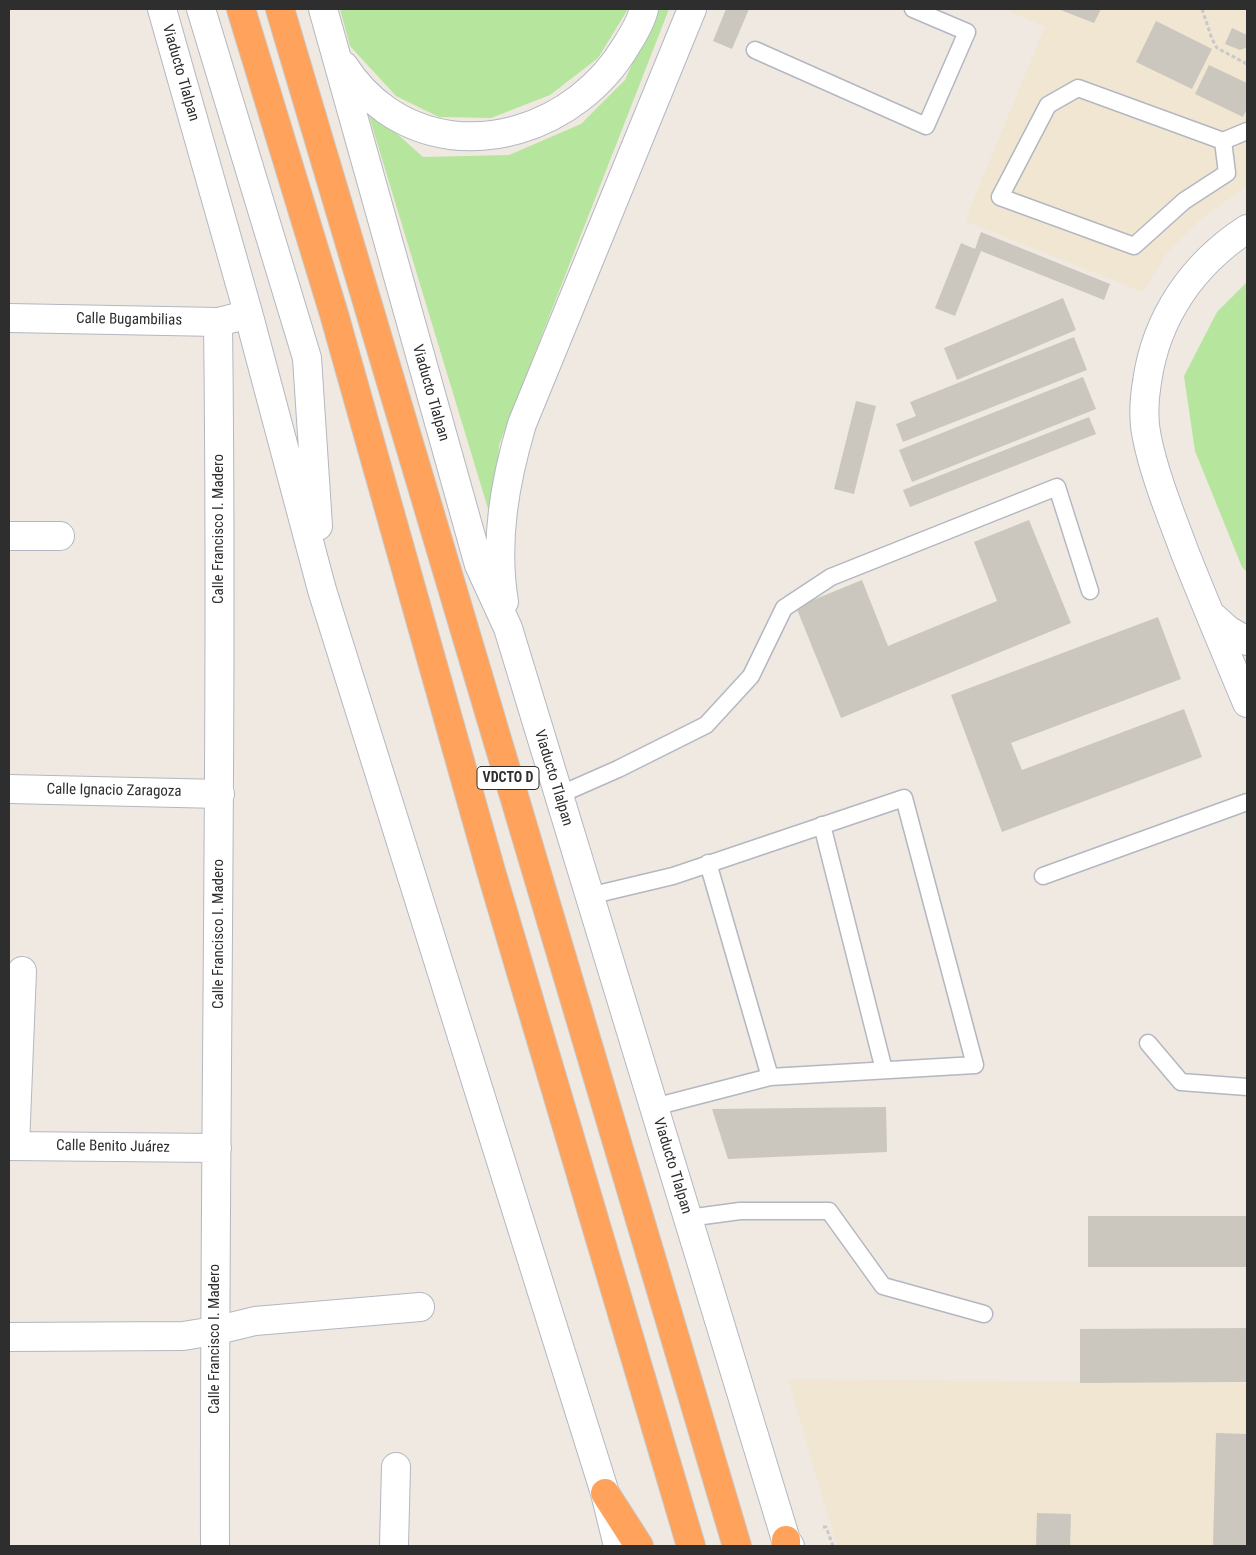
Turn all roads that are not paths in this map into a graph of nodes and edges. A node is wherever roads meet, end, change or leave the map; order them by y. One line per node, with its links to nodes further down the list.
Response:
1 (162, 9): 14 (main road, Viaducto Tlalpan)
2 (201, 9): 19 (main road)
3 (241, 9): 53 (highway, VDCTO D)
4 (280, 9): 54 (highway, VDCTO D)
5 (323, 9): 10 (main road, Viaducto Tlalpan)
6 (644, 9): 10 (main road)
7 (692, 9): 22 (main road)
8 (913, 9): 9 (lane)
9 (754, 50)
10 (336, 52): 22 (main road, Viaducto Tlalpan)
11 (1247, 131): 12 (lane)
12 (1223, 141): 12 (lane)
13 (1247, 229): 21 (main road)
14 (249, 316): 16 (main road, Calle Bugambilias); 19 (main road, Viaducto Tlalpan)
15 (9, 318): 16 (main road, Calle Bugambilias)
16 (218, 322): 26 (main road, Calle Francisco I. Madero)
17 (9, 536): 18 (main road)
18 (60, 536)
19 (322, 590): 47 (main road, Viaducto Tlalpan)
20 (1090, 591): 27 (lane)
21 (1210, 614): 23 (main road); 24 (main road)
22 (508, 628): 27 (main road, Viaducto Tlalpan)
23 (1247, 641)
24 (1247, 703)
25 (9, 788): 26 (main road, Calle Ignacio Zaragoza)
26 (220, 794): 40 (main road, Calle Francisco I. Madero)
27 (559, 795): 32 (main road, Viaducto Tlalpan)
28 (1247, 802): 31 (lane)
29 (822, 825): 30 (lane); 35 (lane); 35 (lane)
30 (708, 863): 32 (lane); 36 (lane)
31 (1042, 876)
32 (590, 896): 38 (main road, Viaducto Tlalpan)
33 (22, 971): 39 (main road)
34 (1148, 1042): 37 (lane)
35 (884, 1070): 36 (lane)
36 (770, 1077): 38 (lane)
37 (1247, 1087)
38 (654, 1106): 41 (main road, Viaducto Tlalpan)
39 (12, 1146): 40 (main road, Calle Benito Juárez)
40 (217, 1148): 44 (main road, Calle Francisco I. Madero)
41 (688, 1218): 43 (lane); 48 (main road, Viaducto Tlalpan)
42 (420, 1307): 44 (main road)
43 (984, 1314)
44 (214, 1331): 45 (main road); 49 (main road, Calle Francisco I. Madero)
45 (9, 1337)
46 (396, 1467): 50 (main road)
47 (605, 1493): 51 (main road, Viaducto Tlalpan); 52 (highway)
48 (787, 1544)
49 (215, 1546)
50 (394, 1546)
51 (618, 1546)
52 (639, 1546)
53 (690, 1546)
54 (737, 1546)

